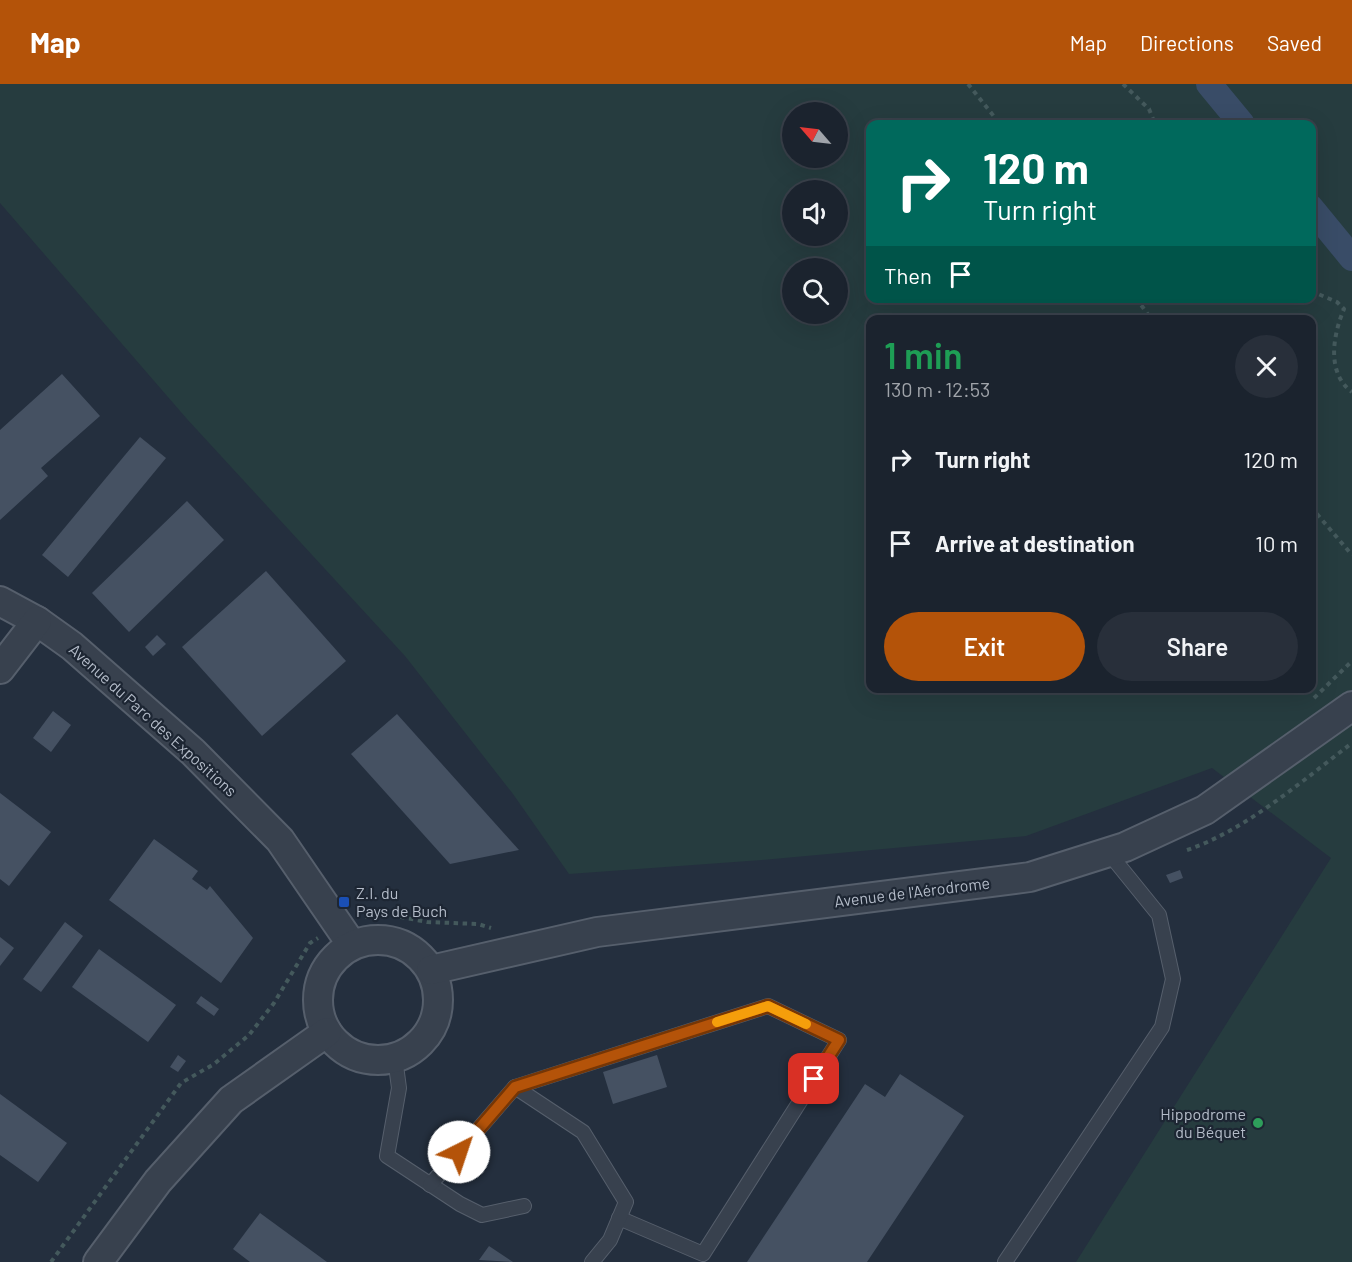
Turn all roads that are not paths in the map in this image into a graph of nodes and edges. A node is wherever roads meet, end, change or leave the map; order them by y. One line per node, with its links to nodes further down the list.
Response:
1 (0, 602): 2 (street, Avenue du Parc des Expositions)
2 (37, 621): 3 (street); 6 (street, Avenue du Parc des Expositions)
3 (0, 669)
4 (1352, 706): 5 (street, Avenue de l'Aérodrome)
5 (1108, 852): 7 (street, Avenue de l'Aérodrome); 17 (lane)
6 (345, 935): 7 (street); 8 (street)
7 (431, 970): 9 (street)
8 (327, 1032): 9 (street); 15 (street)
9 (395, 1058): 11 (lane)
10 (515, 1087): 11 (lane); 13 (lane); 14 (lane)
11 (430, 1185): 12 (lane)
12 (524, 1206)
13 (619, 1218): 14 (lane); 16 (lane)
14 (701, 1258)
15 (98, 1262)
16 (592, 1262)
17 (1005, 1262)

